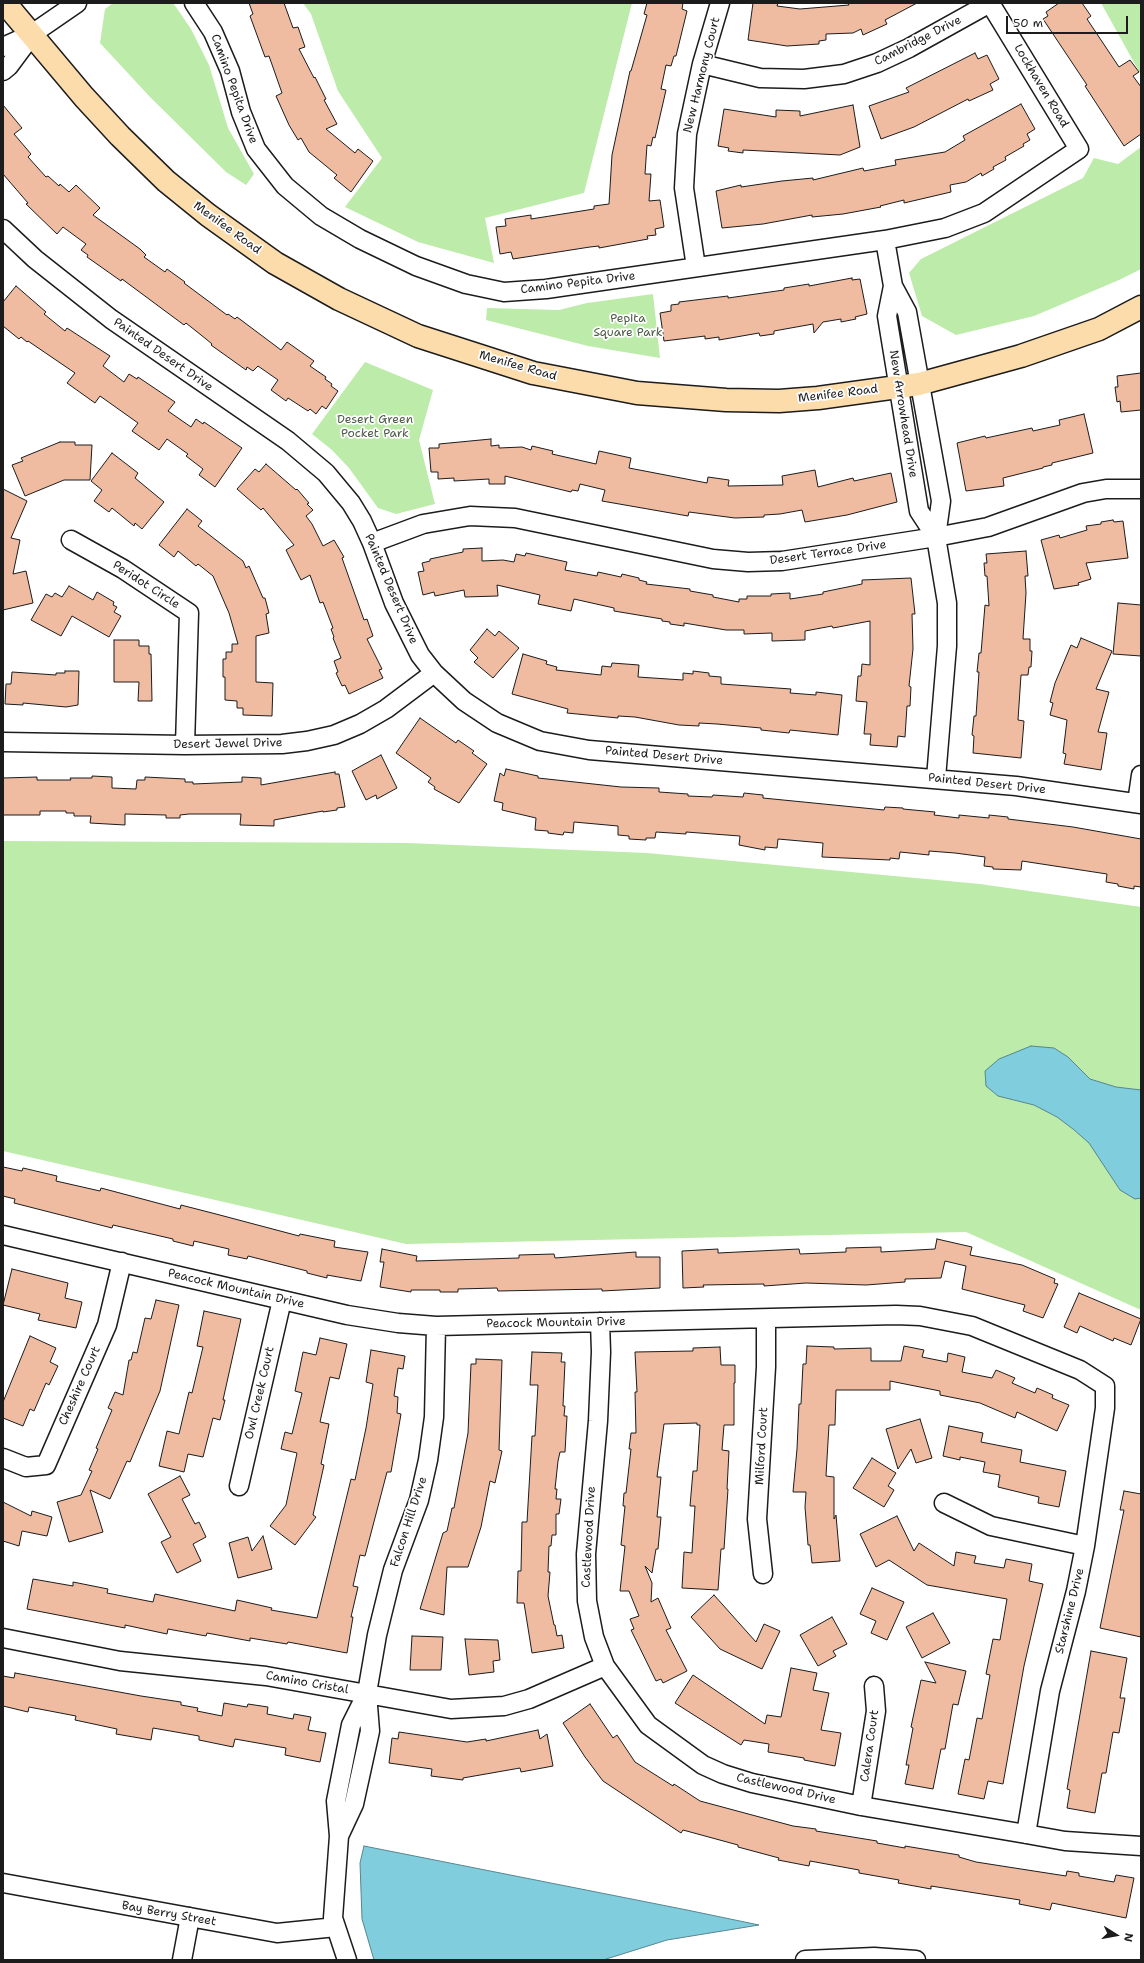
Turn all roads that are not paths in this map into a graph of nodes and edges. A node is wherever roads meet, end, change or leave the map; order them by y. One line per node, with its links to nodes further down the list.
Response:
1 (5, 3): 6 (main road, Menifee Road)
2 (77, 3): 6 (street)
3 (194, 3): 13 (street, Camino Pepita Drive)
4 (720, 3): 8 (street, New Harmony Court)
5 (990, 3): 8 (street, Cambridge Drive); 10 (street, Lockhaven Road)
6 (32, 34): 7 (street); 9 (street); 15 (main road, Menifee Road)
7 (3, 47)
8 (702, 64): 13 (street, New Harmony Court)
9 (3, 71)
10 (1078, 149): 12 (street, Camino Pepita Drive)
11 (3, 229): 19 (street, Painted Desert Drive)
12 (885, 240): 13 (street, Camino Pepita Drive); 15 (street, New Arrowhead Drive)
13 (696, 267)
14 (1141, 307): 15 (main road, Menifee Road)
15 (909, 385): 17 (street, New Arrowhead Drive)
16 (1141, 489): 17 (street, Desert Terrace Drive)
17 (936, 537): 19 (street, Desert Terrace Drive); 24 (street, New Arrowhead Drive)
18 (71, 540): 22 (street, Peridot Circle)
19 (372, 543): 20 (street, Painted Desert Drive)
20 (434, 673): 22 (street, Desert Jewel Drive); 24 (street, Painted Desert Drive)
21 (3, 742): 22 (street, Desert Jewel Drive)
22 (185, 745)
23 (1141, 775): 25 (street)
24 (936, 778): 25 (street, Painted Desert Drive)
25 (1139, 803)
26 (3, 1235): 27 (street, Peacock Mountain Drive)
27 (122, 1262): 28 (street, Peacock Mountain Drive); 33 (street, Cheshire Court)
28 (282, 1300): 31 (street, Peacock Mountain Drive); 34 (street, Owl Creek Court)
29 (766, 1319): 30 (street, Peacock Mountain Drive); 32 (street, Peacock Mountain Drive); 37 (street, Milford Court)
30 (600, 1322): 31 (street, Peacock Mountain Drive); 39 (street, Castlewood Drive)
31 (436, 1326): 41 (street, Falcon Hill Drive)
32 (1104, 1386): 36 (street, Starshine Drive)
33 (3, 1458)
34 (239, 1486)
35 (944, 1503): 36 (street)
36 (1085, 1546): 43 (street, Starshine Drive)
37 (763, 1574)
38 (3, 1638): 41 (street, Camino Cristal)
39 (605, 1666): 41 (street, Camino Cristal); 42 (street, Castlewood Drive)
40 (874, 1686): 42 (street, Calera Court)
41 (367, 1693): 47 (street, Falcon Hill Drive)
42 (861, 1806): 43 (street, Castlewood Drive)
43 (1026, 1834): 44 (street, Castlewood Drive)
44 (1141, 1846)
45 (3, 1883): 46 (street, Bay Berry Street)
46 (190, 1917): 47 (street, Bay Berry Street); 48 (street)
47 (336, 1927): 49 (street, Falcon Hill Drive)
48 (182, 1960)
49 (347, 1960)
50 (805, 1960): 51 (street)
51 (916, 1960)

